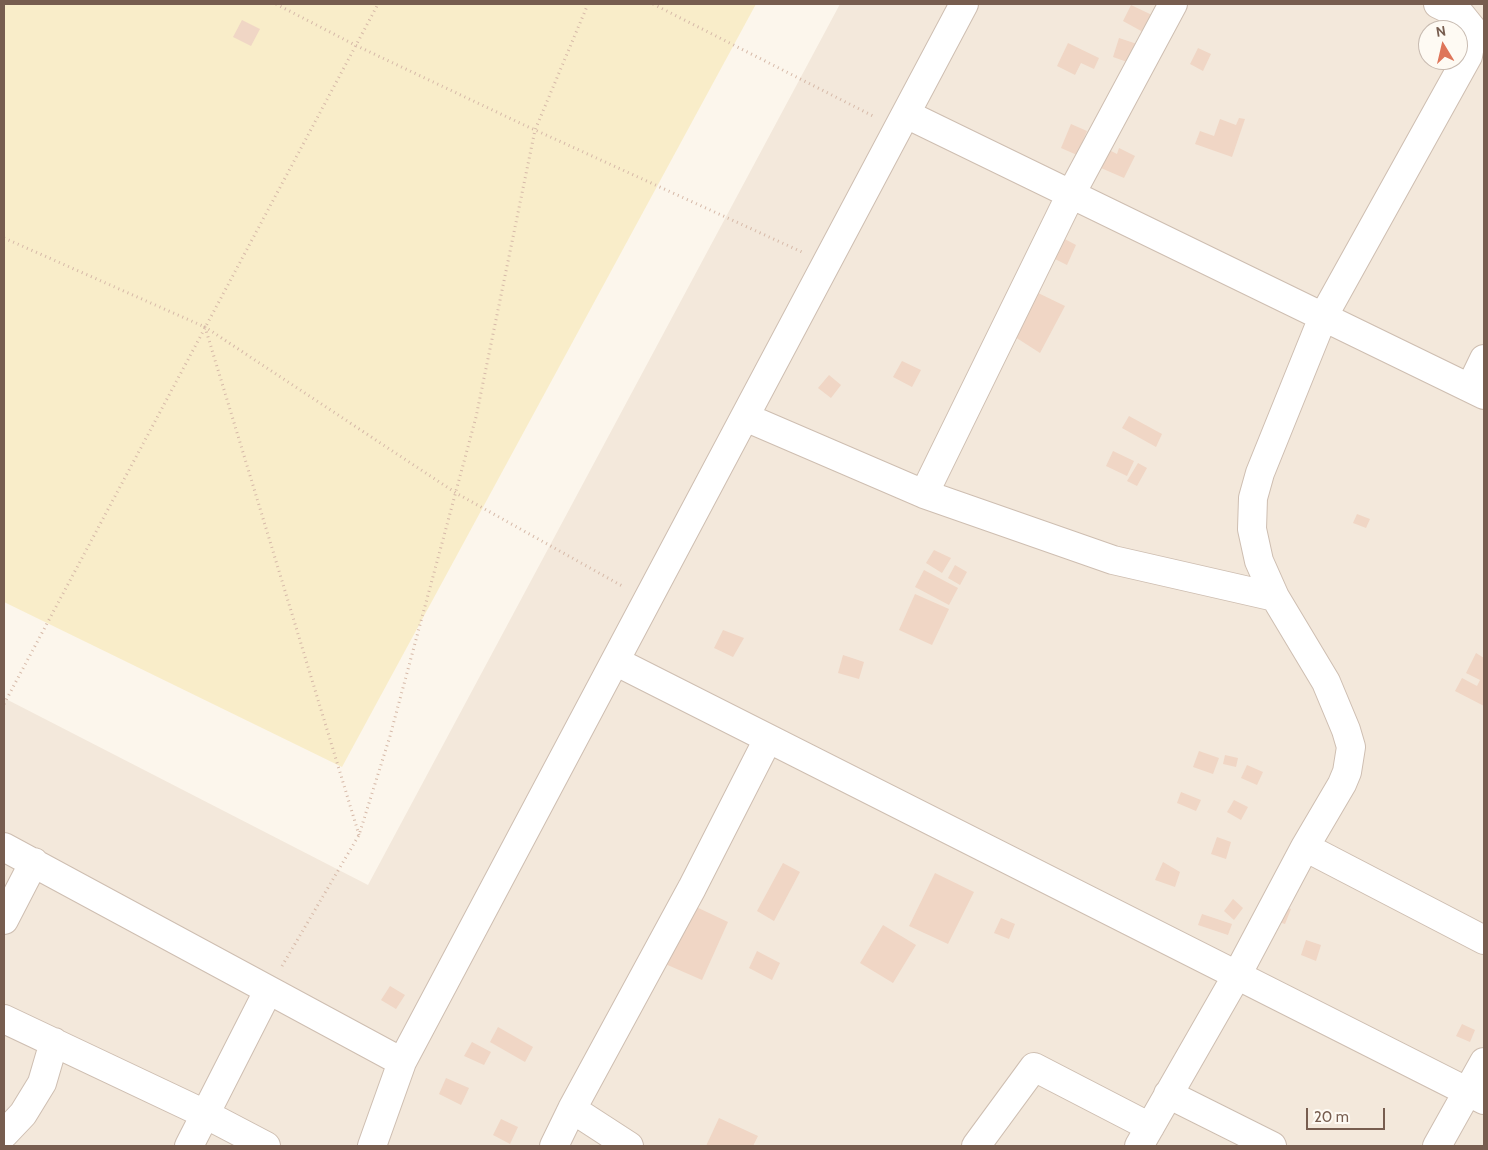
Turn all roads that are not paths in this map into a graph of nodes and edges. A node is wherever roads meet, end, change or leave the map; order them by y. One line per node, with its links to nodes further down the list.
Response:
1 (964, 4): 4 (street)
2 (1173, 4): 5 (street)
3 (1438, 4): 6 (street)
4 (902, 121): 5 (street); 9 (street)
5 (1071, 194): 6 (street); 10 (street)
6 (1323, 316): 8 (street); 11 (street)
7 (1484, 359): 8 (street)
8 (1477, 391)
9 (745, 417): 10 (street); 12 (street)
10 (924, 494): 11 (street)
11 (1276, 597): 15 (street)
12 (615, 661): 13 (street); 23 (street)
13 (768, 739): 19 (street); 27 (street)
14 (4, 847): 16 (street)
15 (1305, 847): 18 (street); 19 (street)
16 (34, 862): 17 (street); 20 (street)
17 (4, 920)
18 (1484, 940)
19 (1237, 975): 25 (street); 26 (street)
20 (268, 991): 23 (street); 28 (street)
21 (4, 1019): 22 (street)
22 (54, 1042): 28 (street); 29 (street)
23 (402, 1062): 33 (street)
24 (1484, 1062): 26 (street)
25 (1168, 1094): 30 (street); 37 (street)
26 (1476, 1096): 38 (street)
27 (572, 1109): 34 (street); 35 (street)
28 (205, 1114): 31 (street); 32 (street)
29 (4, 1134)
30 (1145, 1137): 36 (street)
31 (188, 1146)
32 (266, 1146)
33 (373, 1146)
34 (554, 1146)
35 (629, 1146)
36 (976, 1146)
37 (1272, 1146)
38 (1437, 1146)

